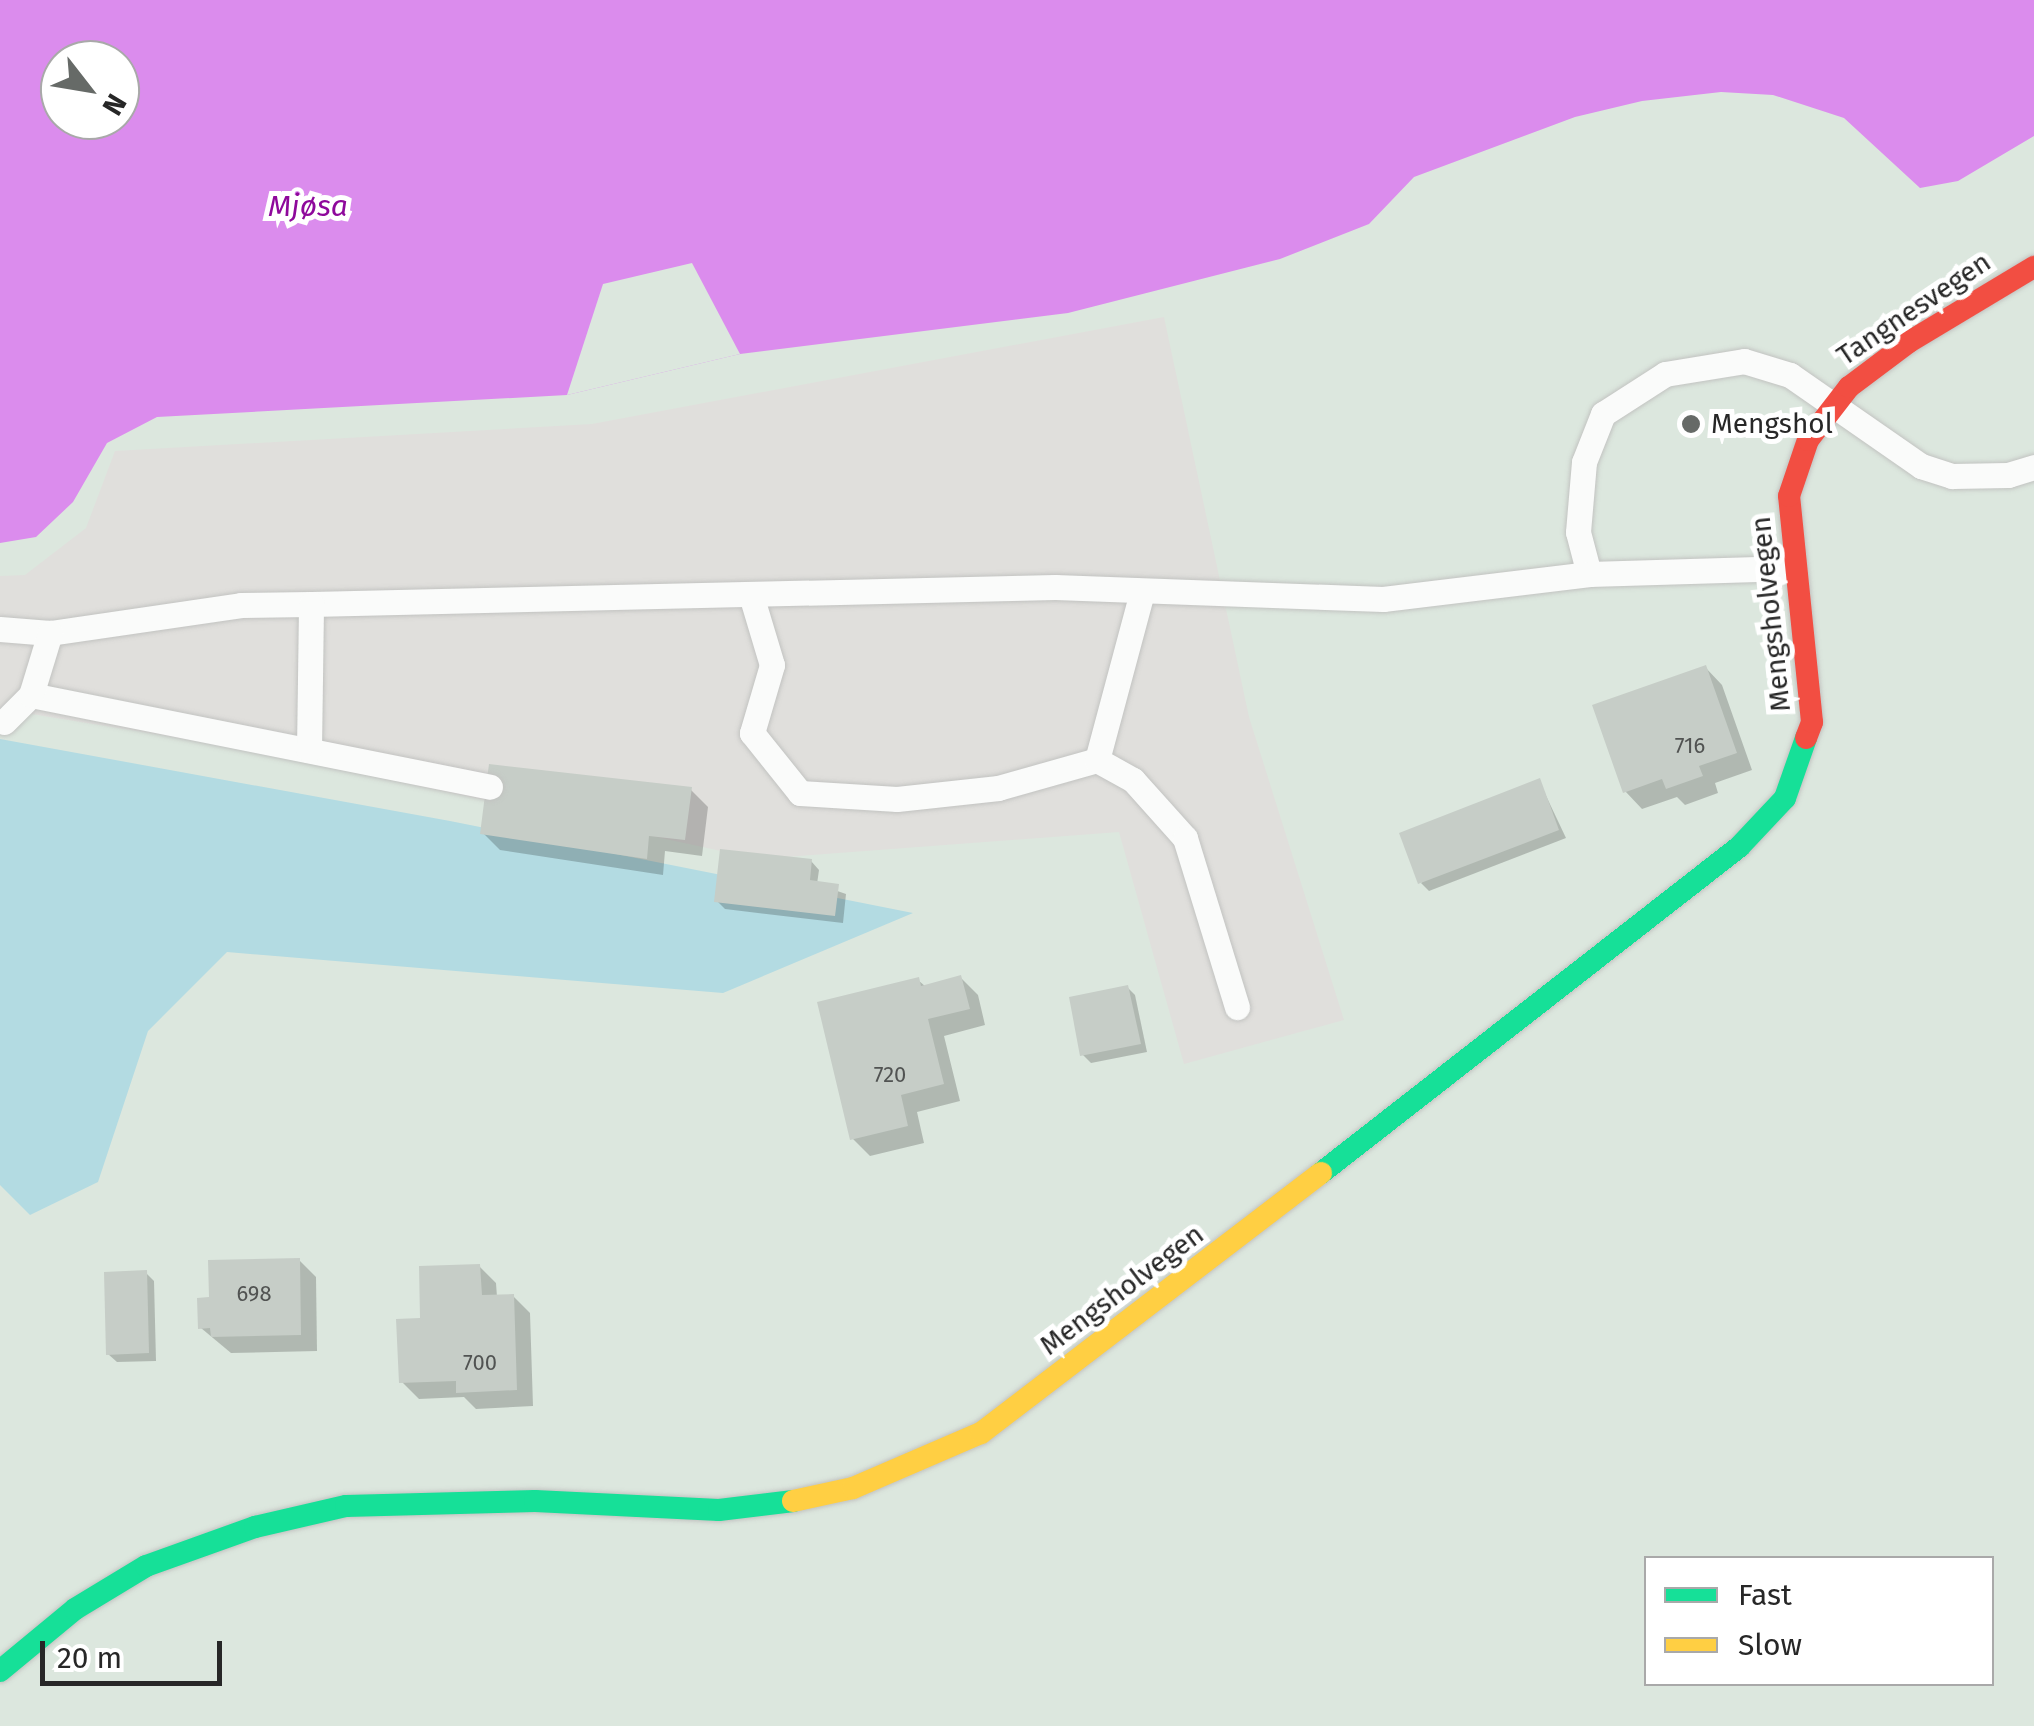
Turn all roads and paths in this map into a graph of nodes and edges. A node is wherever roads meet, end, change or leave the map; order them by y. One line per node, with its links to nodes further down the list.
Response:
1 (2034, 267): 2 (main road, Tangnesvegen)
2 (1830, 405): 3 (lane); 4 (main road, Mengsholvegen); 5 (lane)
3 (2034, 467)
4 (1791, 568): 5 (lane); 17 (main road, Mengsholvegen)
5 (1589, 574): 6 (lane)
6 (1142, 592): 7 (lane); 14 (lane)
7 (751, 596): 8 (lane); 14 (lane)
8 (311, 604): 10 (lane); 13 (lane)
9 (0, 629): 10 (lane)
10 (50, 633): 11 (lane)
11 (31, 694): 12 (lane); 13 (lane)
12 (4, 722)
13 (309, 750): 15 (lane)
14 (1097, 760): 16 (lane)
15 (490, 787)
16 (1237, 1007)
17 (0, 1671)

